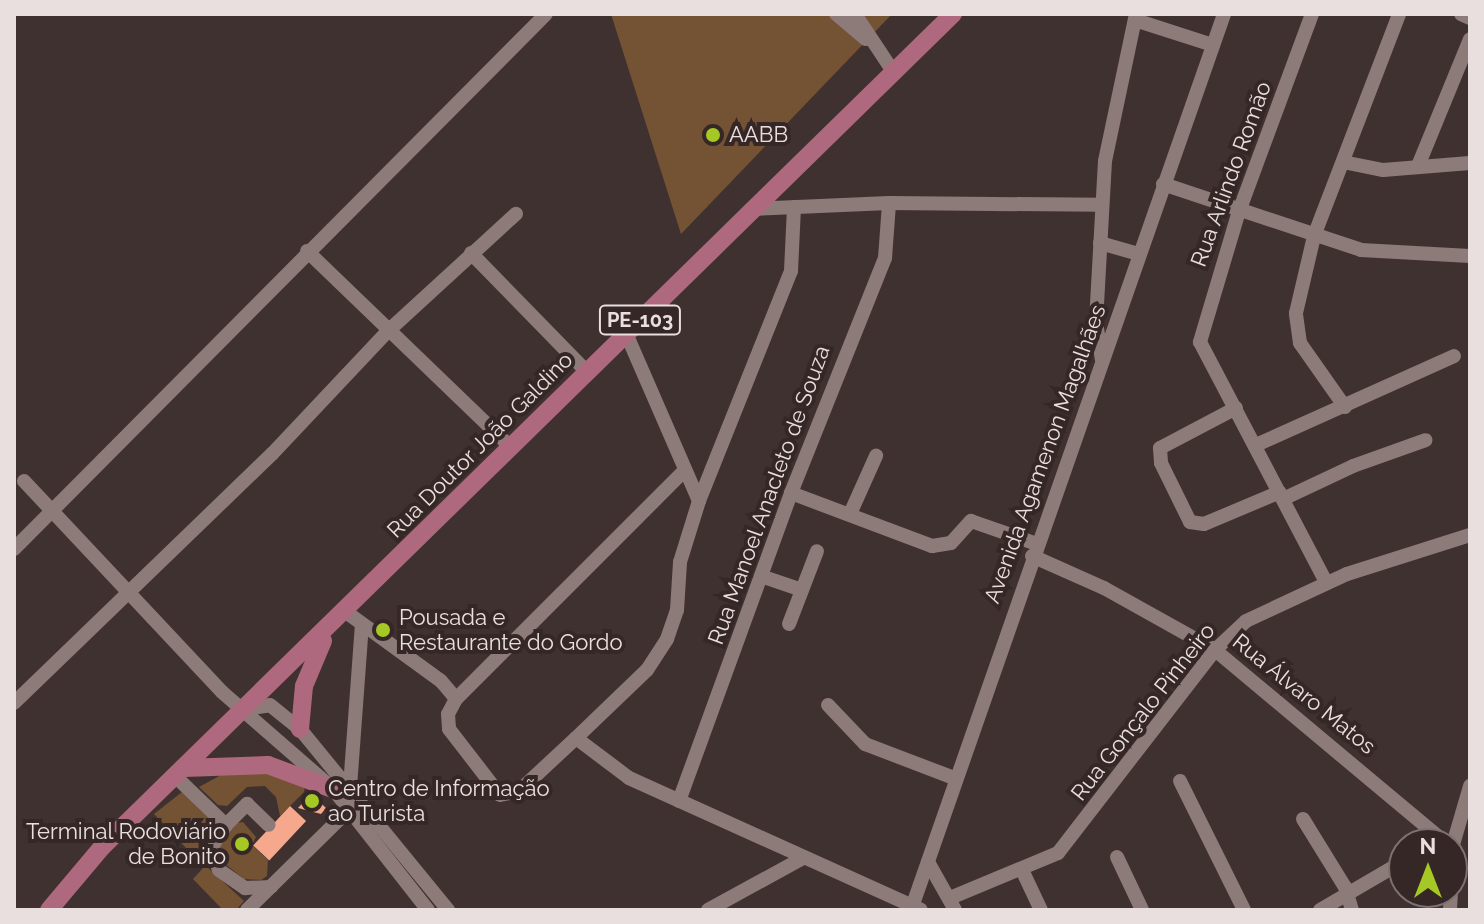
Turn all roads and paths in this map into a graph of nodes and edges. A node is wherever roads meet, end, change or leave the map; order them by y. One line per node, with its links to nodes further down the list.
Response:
1 (546, 14): 27 (street)
2 (836, 14): 12 (street)
3 (855, 14): 12 (street)
4 (953, 14): 14 (main road, Rua Doutor João Galdino / PE-103)
5 (1224, 14): 13 (street, Avenida Agamenon Magalhães)
6 (1312, 14): 23 (street, Rua Arlindo Romão)
7 (1399, 14): 15 (street)
8 (1461, 14): 10 (street)
9 (1136, 17): 13 (street); 20 (street)
10 (1470, 18)
11 (1470, 39): 17 (street)
12 (868, 41): 14 (street)
13 (1213, 45): 18 (street, Avenida Agamenon Magalhães)
14 (894, 73): 22 (main road, Rua Doutor João Galdino / PE-103)
15 (1343, 162): 17 (street); 25 (street)
16 (1470, 163): 17 (street)
17 (1418, 166)
18 (1163, 184): 23 (street); 29 (street, Avenida Agamenon Magalhães)
19 (889, 203): 20 (street); 21 (street); 44 (street, Rua Manoel Anacleto de Souza)
20 (1101, 205): 26 (street)
21 (794, 207): 22 (street); 46 (street)
22 (751, 209): 32 (main road, Rua Doutor João Galdino / PE-103)
23 (1239, 211): 25 (street); 37 (street, Rua Arlindo Romão)
24 (516, 214): 28 (street)
25 (1314, 236): 30 (street); 36 (street)
26 (1100, 243): 29 (street); 34 (street)
27 (307, 251): 31 (street); 47 (street)
28 (471, 253): 31 (street); 35 (street)
29 (1139, 254): 34 (street, Avenida Agamenon Magalhães)
30 (1470, 256)
31 (387, 332): 40 (street); 56 (street)
32 (626, 333): 35 (main road, Rua Doutor João Galdino / PE-103); 42 (street)
33 (1454, 356): 36 (street)
34 (1102, 360): 51 (street, Avenida Agamenon Magalhães)
35 (587, 372): 40 (main road, Rua Doutor João Galdino / PE-103)
36 (1345, 407): 39 (street)
37 (1236, 408): 39 (street); 45 (street)
38 (1426, 440): 45 (street)
39 (1256, 445): 45 (street)
40 (512, 448): 57 (main road, Rua Doutor João Galdino / PE-103)
41 (876, 456): 48 (street)
42 (685, 470): 46 (street); 61 (street)
43 (24, 481): 47 (street)
44 (791, 493): 48 (street); 53 (street, Rua Manoel Anacleto de Souza)
45 (1282, 495): 54 (street)
46 (699, 501): 66 (street)
47 (53, 510): 50 (street); 56 (street)
48 (850, 514): 51 (street, Rua Álvaro Matos)
49 (1470, 535): 54 (street, Rua Gonçalo Pinheiro)
50 (14, 549)
51 (1035, 550): 60 (street, Rua Álvaro Matos); 68 (street, Avenida Agamenon Magalhães)
52 (817, 551): 55 (street)
53 (761, 576): 55 (street); 72 (street, Rua Manoel Anacleto de Souza)
54 (1326, 582): 60 (street, Rua Gonçalo Pinheiro)
55 (802, 590): 58 (street)
56 (130, 592): 62 (street); 64 (street)
57 (354, 618): 59 (main road, Rua Doutor João Galdino / PE-103); 61 (street); 71 (street)
58 (789, 624)
59 (329, 628): 64 (main road, Rua Doutor João Galdino / PE-103); 65 (main road)
60 (1215, 650): 77 (street, Rua Álvaro Matos); 82 (street, Rua Gonçalo Pinheiro)
61 (456, 699): 66 (street)
62 (14, 703)
63 (828, 705): 68 (street)
64 (246, 709): 65 (street); 67 (main road, Rua Doutor João Galdino); 71 (street)
65 (300, 729): 71 (street)
66 (576, 738): 72 (street)
67 (180, 772): 71 (main road); 75 (street); 89 (main road, Rua Doutor João Galdino)
68 (954, 778): 81 (street, Avenida Agamenon Magalhães)
69 (1180, 781): 95 (street)
70 (1470, 786): 78 (street)
71 (341, 788): 73 (street)
72 (679, 801): 80 (street)
73 (356, 804): 84 (street); 85 (street)
74 (1303, 819): 86 (street)
75 (226, 825): 76 (street); 84 (street)
76 (269, 825)
77 (1426, 828)
78 (1451, 828)
79 (1117, 857): 94 (street)
80 (803, 858): 88 (street); 92 (street)
81 (928, 862): 87 (street); 88 (street, Avenida Agamenon Magalhães)
82 (1023, 872): 87 (street, Rua Gonçalo Pinheiro); 93 (street)
83 (1388, 874): 86 (street)
84 (271, 887): 90 (street)
85 (427, 900): 91 (street)
86 (1351, 903): 96 (street)
87 (954, 906)
88 (914, 909)
89 (49, 910)
90 (247, 910)
91 (448, 910)
92 (708, 910)
93 (1041, 910)
94 (1142, 910)
95 (1244, 910)
96 (1320, 910)

